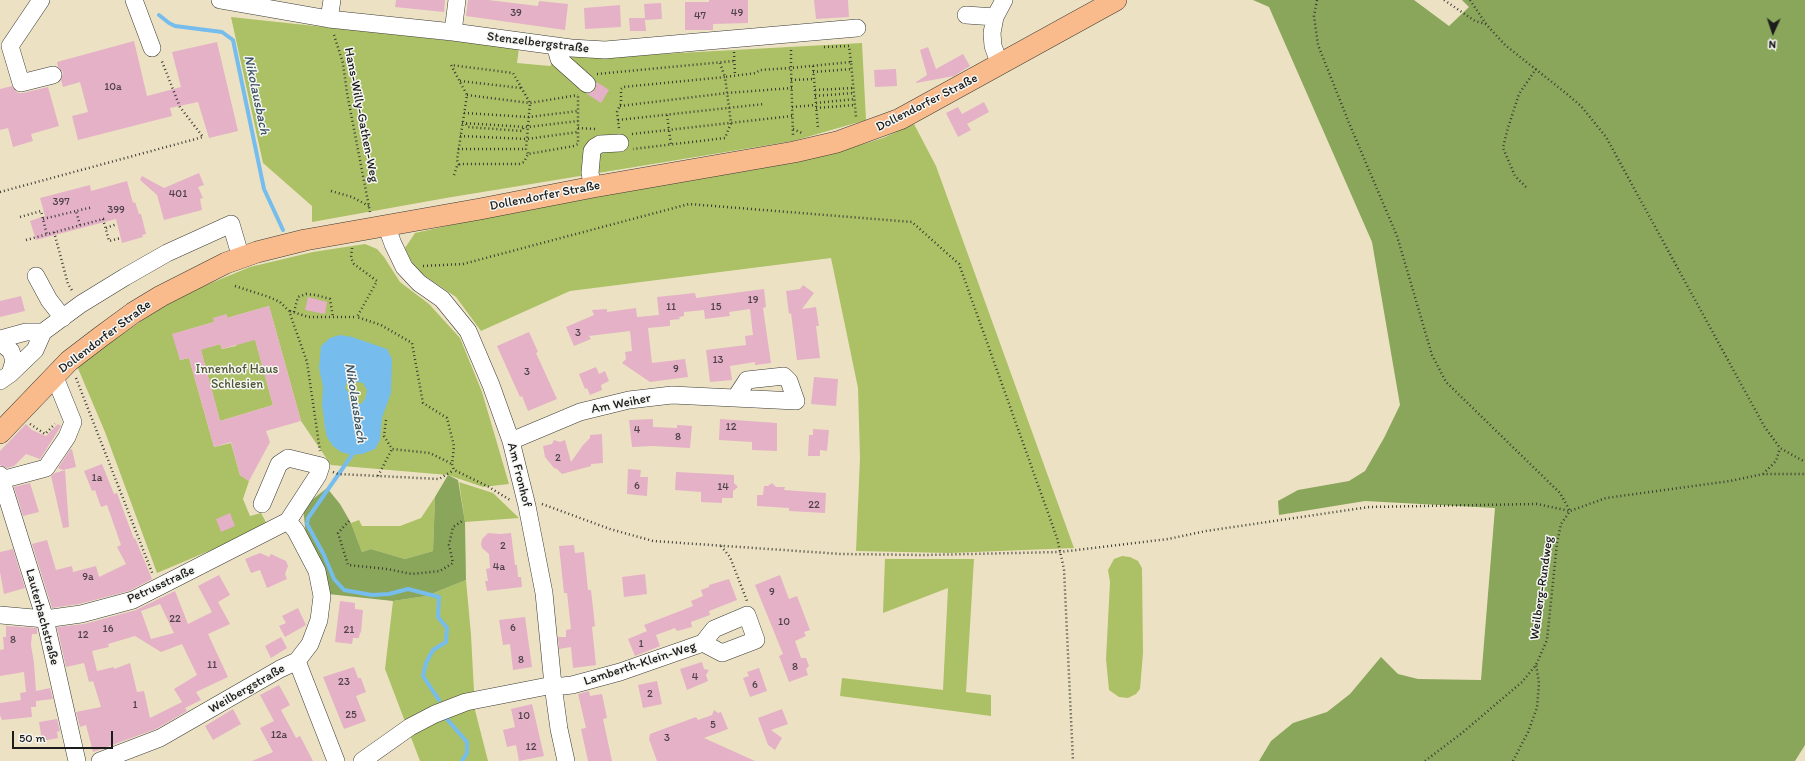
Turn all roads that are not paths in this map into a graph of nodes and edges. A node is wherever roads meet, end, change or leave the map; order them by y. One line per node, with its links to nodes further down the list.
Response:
1 (41, 0): 16 (street)
2 (134, 0): 14 (street)
3 (220, 0): 10 (street, Stenzelbergstraße)
4 (332, 0): 10 (street)
5 (457, 0): 12 (street)
6 (1004, 0): 9 (street)
7 (1116, 0): 15 (main road, Dollendorfer Straße)
8 (966, 15): 9 (street)
9 (995, 17): 15 (street)
10 (329, 19): 12 (street, Stenzelbergstraße)
11 (857, 28): 13 (street, Stenzelbergstraße)
12 (453, 32): 13 (street, Stenzelbergstraße)
13 (558, 46): 17 (street)
14 (152, 48)
15 (1000, 65): 19 (main road, Dollendorfer Straße)
16 (53, 74)
17 (581, 85)
18 (620, 139): 19 (street)
19 (593, 187): 20 (main road, Dollendorfer Straße)
20 (379, 221): 21 (main road, Dollendorfer Straße); 31 (street, Am Fronhof)
21 (241, 258): 23 (street); 27 (main road, Dollendorfer Straße)
22 (36, 276): 23 (street)
23 (62, 318): 24 (street)
24 (43, 332): 25 (street); 28 (street)
25 (0, 339)
26 (0, 342): 28 (street)
27 (54, 376): 30 (main road, Dollendorfer Straße); 32 (street)
28 (5, 378)
29 (736, 397): 31 (street, Am Weiher)
30 (0, 433)
31 (511, 441): 39 (street, Am Fronhof)
32 (1, 478): 36 (street, Lauterbachstraße)
33 (262, 504): 34 (street)
34 (288, 520): 36 (street, Petrusstraße); 38 (street)
35 (0, 616): 36 (street, Petrusstraße)
36 (45, 619): 40 (street, Lauterbachstraße)
37 (703, 643): 37 (street, Lamberth-Klein-Weg); 39 (street, Lamberth-Klein-Weg)
38 (297, 661): 41 (street, Weilbergstraße); 42 (street, Weilbergstraße)
39 (553, 686): 43 (street, Lamberth-Klein-Weg); 44 (street, Am Fronhof)
40 (77, 761)
41 (100, 761)
42 (336, 761)
43 (362, 761)
44 (566, 761)

